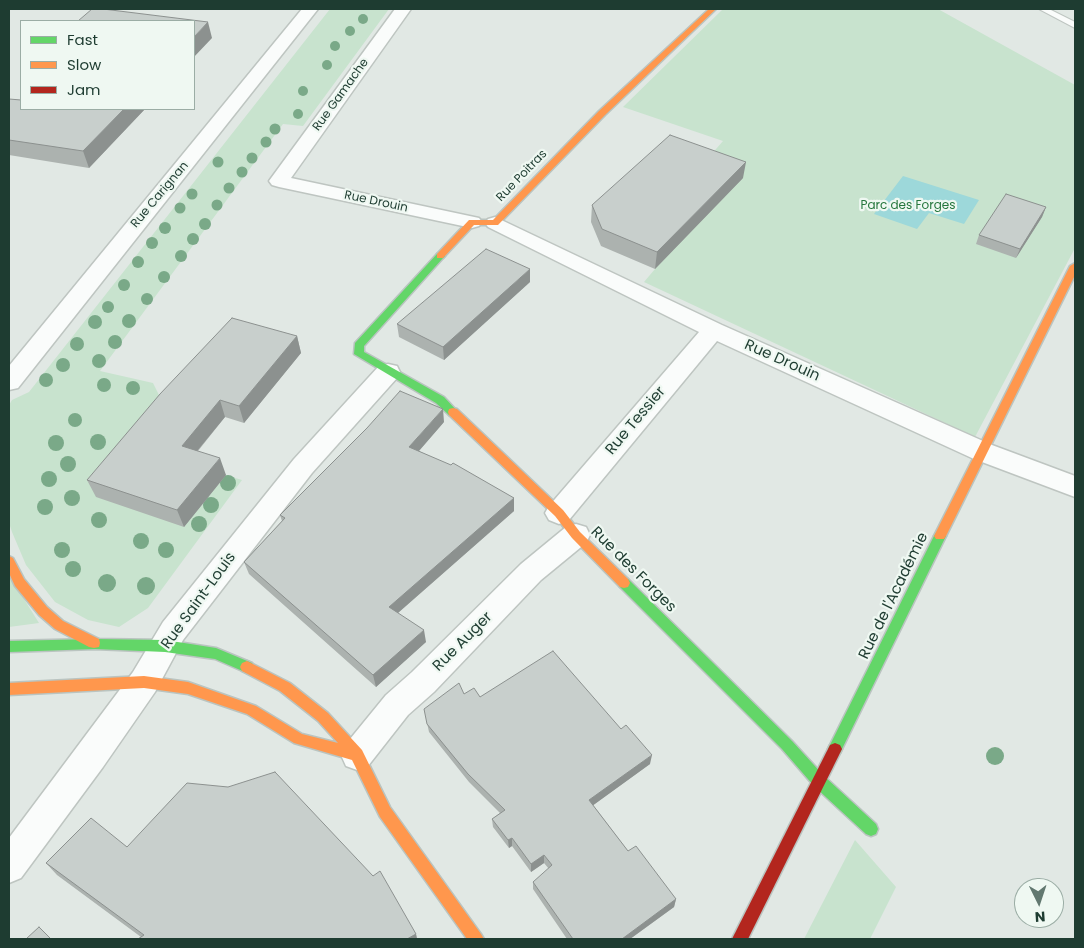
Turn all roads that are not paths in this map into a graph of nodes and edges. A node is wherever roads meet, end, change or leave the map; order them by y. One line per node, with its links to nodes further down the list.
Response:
1 (310, 9): 12 (street, Rue Carignan)
2 (403, 9): 6 (street, Rue Gamache)
3 (712, 9): 7 (street, Rue Poitras)
4 (1043, 9): 5 (lane)
5 (1075, 25)
6 (279, 182): 7 (street, Rue Drouin)
7 (484, 222): 9 (street, Rue Drouin); 10 (street, Rue Poitras)
8 (1075, 266): 13 (street, Rue de l'Académie)
9 (714, 330): 13 (street, Rue Drouin); 15 (street, Rue Tessier)
10 (359, 354): 11 (street, Rue des Forges)
11 (388, 372): 15 (street, Rue des Forges); 18 (street, Rue Saint-Louis)
12 (9, 382)
13 (983, 452): 14 (street, Rue Drouin); 23 (street, Rue de l'Académie)
14 (1075, 487)
15 (567, 524): 22 (street, Rue Auger); 23 (street, Rue des Forges)
16 (9, 562): 17 (street)
17 (95, 644): 18 (street); 19 (street)
18 (165, 646): 20 (street, Rue Saint-Louis); 22 (street)
19 (9, 647)
20 (144, 682): 21 (street); 22 (street); 25 (street, Rue Saint-Louis)
21 (9, 689)
22 (357, 755): 26 (street)
23 (819, 781): 24 (street, Rue des Forges); 27 (street, Rue de l'Académie)
24 (871, 829)
25 (9, 866)
26 (476, 939)
27 (740, 939)

